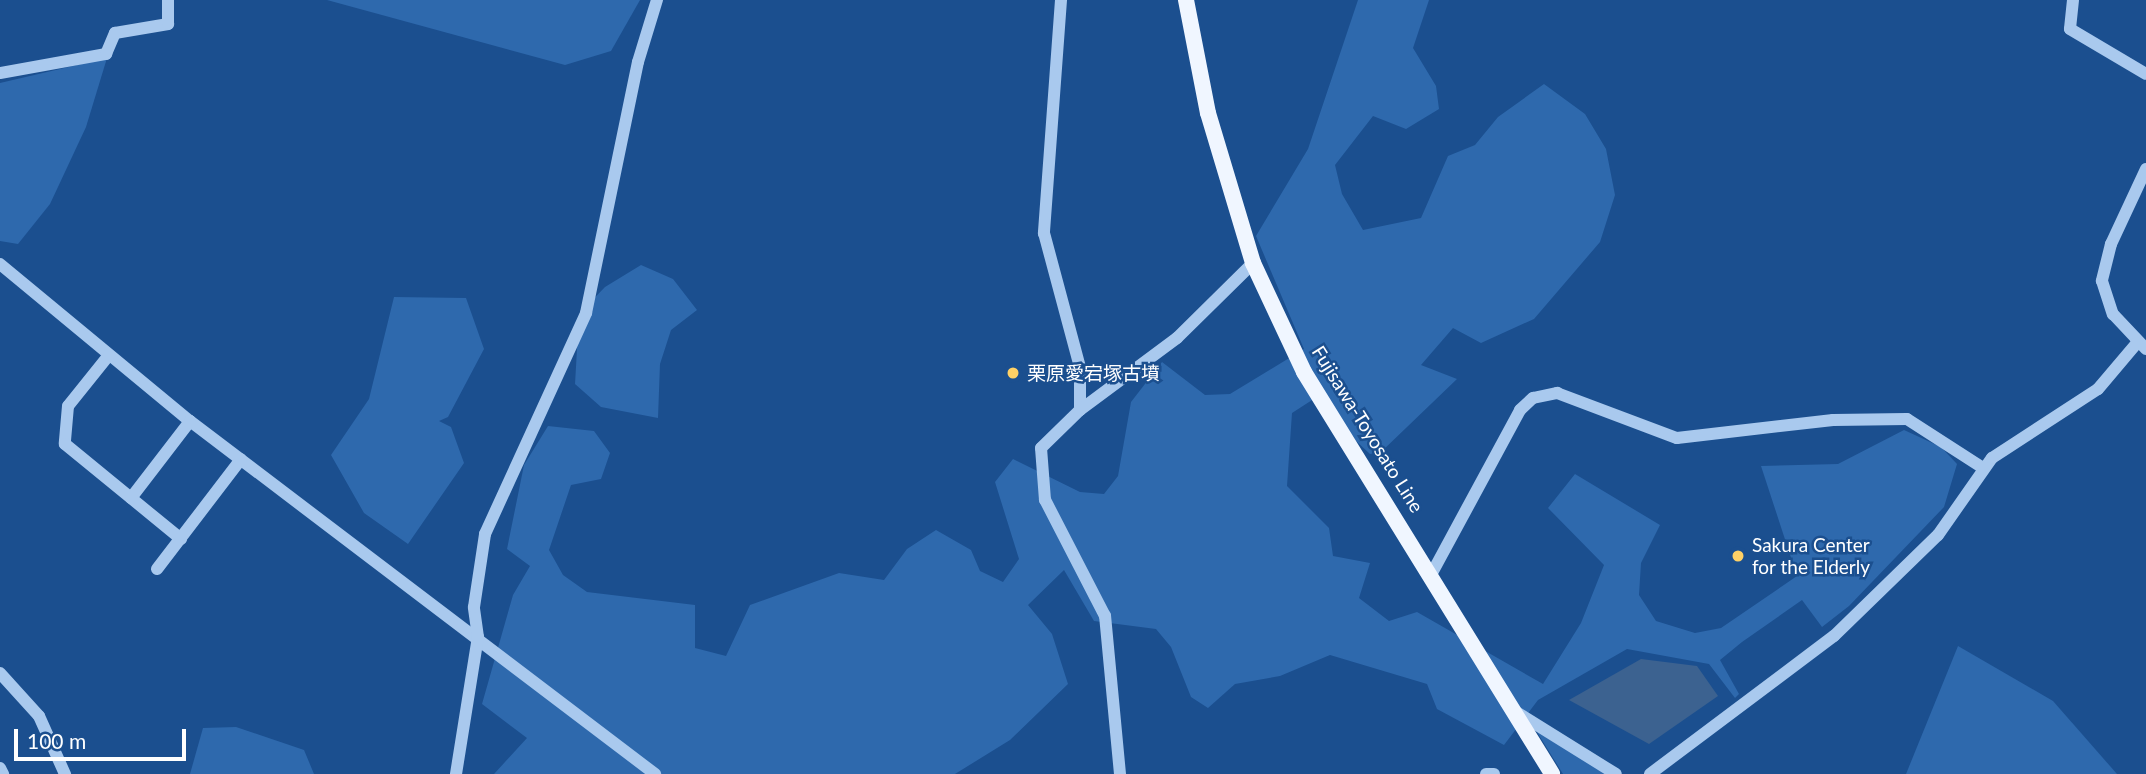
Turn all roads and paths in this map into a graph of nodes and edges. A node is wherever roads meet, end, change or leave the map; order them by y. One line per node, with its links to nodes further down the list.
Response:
1 (169, 0): 6 (street)
2 (657, 0): 21 (street)
3 (1061, 0): 13 (street)
4 (1186, 0): 9 (main road, Fujisawa-Toyosato Line)
5 (2073, 0): 7 (street)
6 (0, 73)
7 (2146, 74)
8 (2146, 169): 11 (street)
9 (1253, 263): 13 (street); 20 (main road, Fujisawa-Toyosato Line)
10 (0, 264): 12 (street)
11 (2142, 346): 16 (street)
12 (109, 355): 14 (street); 17 (street)
13 (1080, 410): 29 (street)
14 (190, 421): 15 (street); 17 (street)
15 (240, 459): 18 (street); 21 (street)
16 (1983, 468): 20 (street); 34 (street)
17 (131, 498): 18 (street)
18 (181, 539): 19 (street)
19 (158, 569)
20 (1432, 573): 23 (main road, Fujisawa-Toyosato Line)
21 (478, 637): 27 (street); 28 (street)
22 (0, 673): 26 (street)
23 (1513, 710): 32 (main road, Fujisawa-Toyosato Line); 33 (street)
24 (0, 768): 25 (street)
25 (3, 774)
26 (65, 774)
27 (456, 774)
28 (655, 774)
29 (1120, 774)
30 (1486, 774): 31 (street)
31 (1494, 774)
32 (1552, 774)
33 (1616, 774)
34 (1650, 774)

